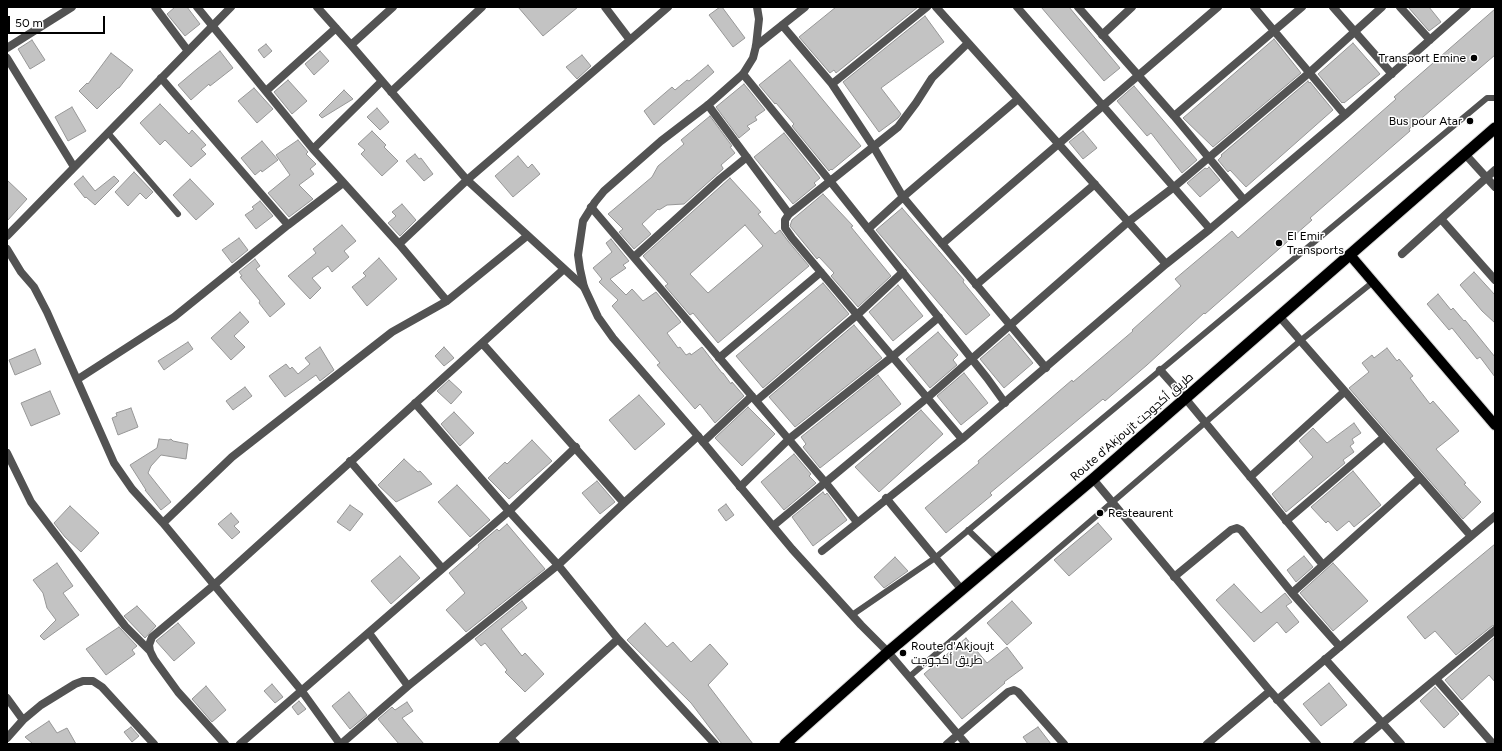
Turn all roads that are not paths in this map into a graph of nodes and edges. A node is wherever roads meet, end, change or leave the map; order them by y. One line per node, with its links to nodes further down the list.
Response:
1 (72, 7): 35 (street)
2 (155, 7): 36 (street)
3 (196, 7): 24 (street)
4 (231, 7): 24 (street)
5 (317, 7): 26 (street)
6 (393, 7): 33 (street)
7 (482, 7): 46 (street)
8 (605, 7): 30 (street)
9 (668, 7): 30 (street)
10 (757, 7): 34 (street)
11 (805, 7): 25 (street)
12 (927, 7): 44 (street)
13 (936, 7): 32 (street)
14 (1017, 7): 50 (street)
15 (1078, 7): 29 (street)
16 (1132, 7): 29 (street)
17 (1218, 7): 41 (street)
18 (1254, 7): 27 (street)
19 (1302, 7): 27 (street)
20 (1333, 7): 28 (street)
21 (1382, 7): 28 (street)
22 (1400, 7): 31 (street)
23 (1467, 7): 31 (street)
24 (212, 26): 36 (street); 45 (street)
25 (782, 26): 34 (street); 44 (street)
26 (336, 28): 33 (street); 45 (street)
27 (1274, 31): 38 (street); 52 (street)
28 (1355, 32): 38 (street); 40 (street)
29 (1102, 35): 41 (street)
30 (630, 40): 64 (street)
31 (1430, 40): 40 (street)
32 (968, 43): 48 (street); 56 (street)
33 (351, 45): 43 (street)
34 (756, 46): 39 (street)
35 (7, 48)
36 (188, 51): 42 (street)
37 (7, 58): 61 (street)
38 (1309, 73): 51 (street); 60 (street)
39 (743, 74): 49 (street); 65 (street)
40 (1392, 74): 51 (street)
41 (1138, 75): 50 (street); 52 (street)
42 (161, 78): 54 (street); 77 (street)
43 (382, 82): 46 (street); 57 (street)
44 (832, 84): 56 (street)
45 (266, 91): 57 (street)
46 (391, 92): 64 (street)
47 (1495, 98): 107 (lane)
48 (1018, 99): 55 (street); 70 (street)
49 (708, 105): 59 (street); 72 (street)
50 (1103, 106): 55 (street); 68 (street)
51 (1345, 115): 71 (street)
52 (1174, 116): 60 (street)
53 (1495, 128): 58 (highway, Route d'Akjoujt طريق أكجوجت)
54 (108, 133): 61 (street); 73 (lane)
55 (1059, 144): 67 (street); 83 (street)
56 (873, 146): 65 (street); 70 (street)
57 (313, 149): 66 (street)
58 (1465, 154): 63 (street); 86 (highway, Route d'Akjoujt طريق أكجوجت)
59 (747, 157): 74 (street); 87 (street)
60 (1208, 157): 68 (street); 71 (street)
61 (74, 167): 80 (street)
62 (1495, 170): 63 (street)
63 (1486, 178): 69 (street); 75 (street)
64 (467, 180): 81 (street); 82 (street)
65 (830, 181): 74 (street); 78 (street)
66 (343, 183): 77 (street); 82 (street)
67 (1095, 184): 76 (street); 94 (street)
68 (1174, 187): 76 (street); 79 (street)
69 (1495, 187)
70 (903, 197): 78 (street); 83 (street)
71 (1244, 200): 79 (street)
72 (591, 207): 87 (street); 95 (street)
73 (178, 214)
74 (790, 214): 90 (street)
75 (1441, 219): 85 (street); 92 (street)
76 (1128, 222): 88 (street); 100 (street)
77 (288, 225): 108 (street)
78 (868, 229): 91 (street)
79 (1210, 229): 88 (street)
80 (7, 236)
81 (527, 236): 89 (street); 96 (street)
82 (399, 244): 96 (street)
83 (942, 244): 94 (street)
84 (7, 249): 108 (street)
85 (1402, 254)
86 (1350, 255): 93 (main road); 98 (highway, Route d'Akjoujt طريق أكجوجت)
87 (634, 257): 104 (street)
88 (1166, 264): 106 (street)
89 (564, 269): 95 (street); 102 (street)
90 (821, 272): 97 (street); 104 (street)
91 (903, 272): 97 (street); 99 (street)
92 (1495, 280)
93 (1373, 282): 101 (lane); 116 (main road)
94 (976, 285): 100 (street)
95 (584, 287): 118 (street)
96 (447, 301): 136 (street)
97 (857, 315): 103 (street); 112 (street)
98 (1279, 316): 101 (street); 111 (highway, Route d'Akjoujt طريق أكجوجت)
99 (939, 317): 103 (street); 105 (street)
100 (1010, 325): 105 (street); 106 (street)
101 (1300, 341): 109 (street); 115 (lane)
102 (482, 343): 113 (street); 121 (street)
103 (892, 357): 110 (street); 120 (street)
104 (719, 358): 112 (street)
105 (972, 359): 110 (street); 114 (street)
106 (1046, 368): 114 (street)
107 (1160, 370): 111 (street); 138 (lane)
108 (78, 379): 136 (street)
109 (1344, 392): 117 (street); 124 (street)
110 (927, 398): 119 (street); 127 (street)
111 (1186, 398): 115 (street); 126 (highway, Route d'Akjoujt طريق أكجوجت)
112 (754, 399): 118 (street); 120 (street)
113 (415, 403): 123 (street); 132 (street)
114 (1005, 403): 119 (street)
115 (1206, 423): 124 (street); 131 (lane)
116 (1495, 425)
117 (1384, 437): 125 (street); 134 (street)
118 (701, 439): 128 (street); 130 (street)
119 (962, 439): 129 (street)
120 (789, 440): 127 (street); 128 (street)
121 (576, 447): 130 (street); 132 (street)
122 (7, 453): 155 (street)
123 (350, 461): 145 (street); 147 (street)
124 (1250, 477): 134 (street)
125 (1420, 478): 139 (street); 144 (street)
126 (1093, 479): 131 (street); 142 (highway, Route d'Akjoujt طريق أكجوجت)
127 (825, 482): 135 (street); 137 (street)
128 (740, 487): 137 (street)
129 (886, 498): 135 (street); 141 (street)
130 (624, 502): 143 (street)
131 (1112, 503): 146 (street); 158 (lane)
132 (509, 511): 143 (street); 145 (street)
133 (1495, 516): 139 (street)
134 (1286, 521): 144 (street)
135 (857, 522): 140 (street)
136 (163, 523): 147 (street)
137 (773, 526): 150 (street)
138 (968, 530): 141 (lane); 142 (lane)
139 (1471, 536): 154 (street)
140 (822, 551)
141 (934, 558): 148 (street); 150 (lane)
142 (998, 559): 148 (highway, Route d'Akjoujt طريق أكجوجت)
143 (558, 565): 153 (street); 160 (street)
144 (1323, 565): 149 (street)
145 (442, 568): 152 (street)
146 (1174, 577): 149 (street); 162 (street)
147 (214, 585): 155 (street); 161 (street)
148 (962, 590): 156 (highway, Route d'Akjoujt طريق أكجوجت)
149 (1292, 592): 154 (street)
150 (852, 615): 156 (street)
151 (1495, 630): 159 (street)
152 (369, 633): 160 (street); 161 (street)
153 (618, 639): 169 (street); 175 (street)
154 (1340, 647): 157 (street)
155 (150, 651): 171 (street)
156 (888, 652): 158 (street); 176 (highway, Route d'Akjoujt طريق أكجوجت)
157 (1325, 659): 164 (street); 166 (street)
158 (910, 678): 167 (street)
159 (1436, 679): 166 (street); 184 (street)
160 (408, 686): 173 (street)
161 (301, 690): 172 (street); 173 (street)
162 (1270, 691): 164 (street); 180 (street)
163 (7, 698): 165 (street)
164 (1277, 700): 181 (street)
165 (23, 720): 168 (street); 170 (street)
166 (1382, 723): 182 (street); 183 (street)
167 (958, 735): 177 (street); 178 (street); 179 (street)
168 (7, 738)
169 (513, 741): 174 (street)
170 (154, 744)
171 (225, 744)
172 (240, 744)
173 (341, 744)
174 (503, 744)
175 (715, 744)
176 (785, 744)
177 (947, 744)
178 (966, 744)
179 (1064, 744)
180 (1207, 744)
181 (1317, 744)
182 (1358, 744)
183 (1401, 744)
184 (1493, 744)

